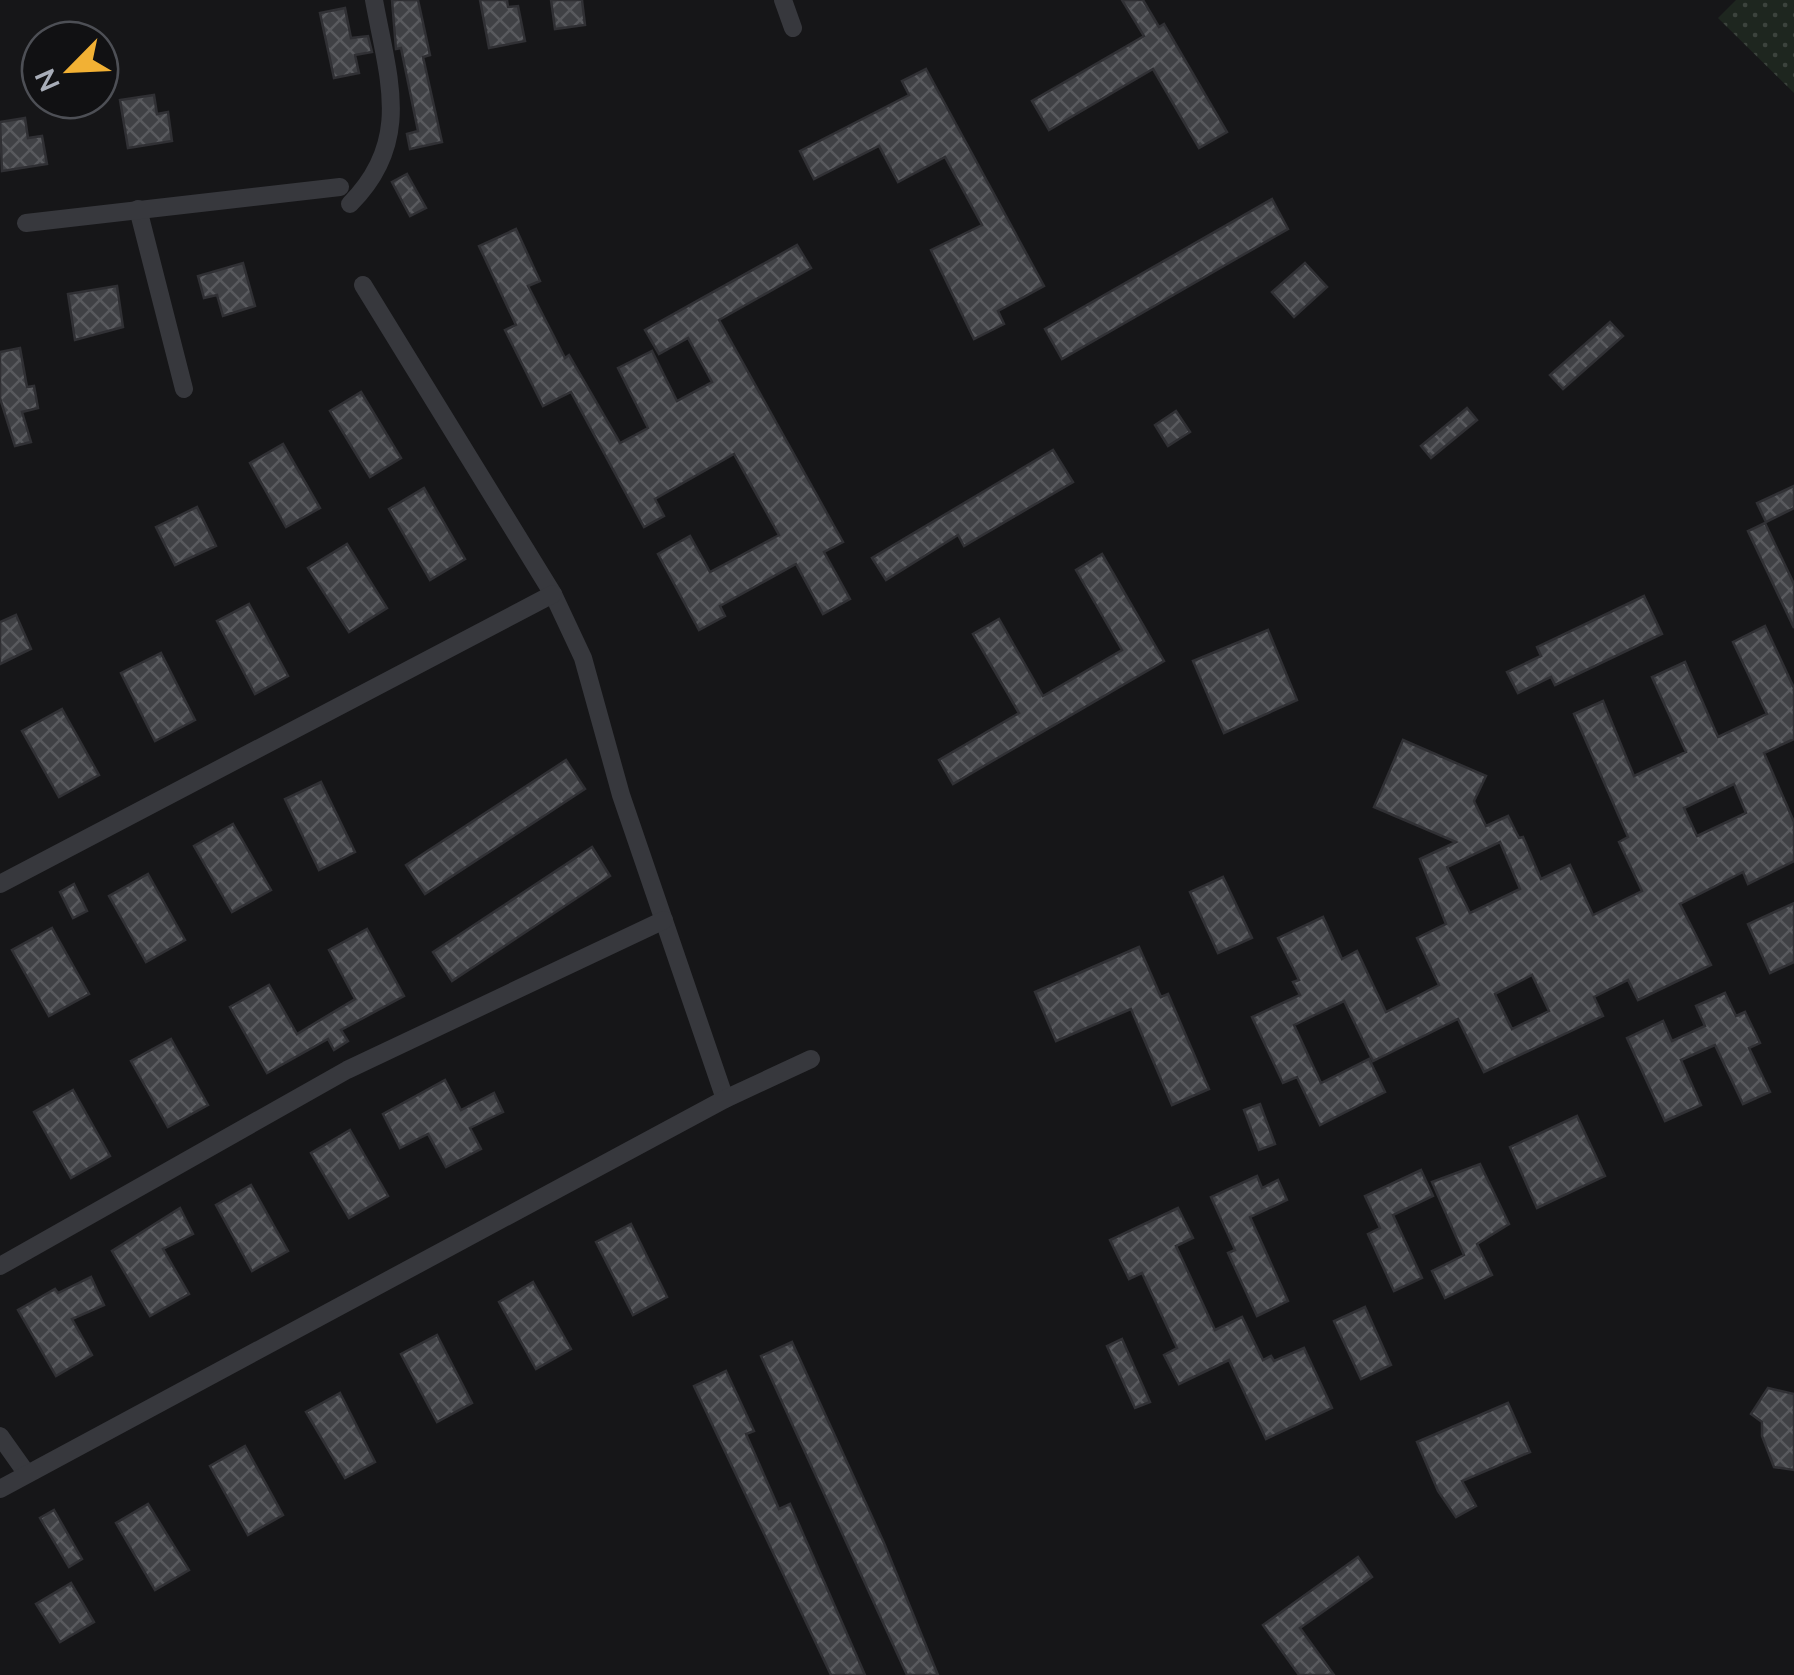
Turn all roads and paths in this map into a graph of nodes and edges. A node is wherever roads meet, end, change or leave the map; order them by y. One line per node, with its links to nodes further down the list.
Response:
1 (374, 0): 4 (street)
2 (784, 0): 3 (street)
3 (792, 28)
4 (138, 209): 5 (street); 7 (street)
5 (26, 224)
6 (363, 285): 8 (street)
7 (184, 390)
8 (553, 594): 9 (street); 10 (street)
9 (0, 884)
10 (664, 920): 12 (street); 13 (street)
11 (810, 1058): 12 (street)
12 (725, 1099): 15 (street)
13 (0, 1266)
14 (0, 1436): 15 (street)
15 (27, 1474): 16 (street)
16 (0, 1489)

